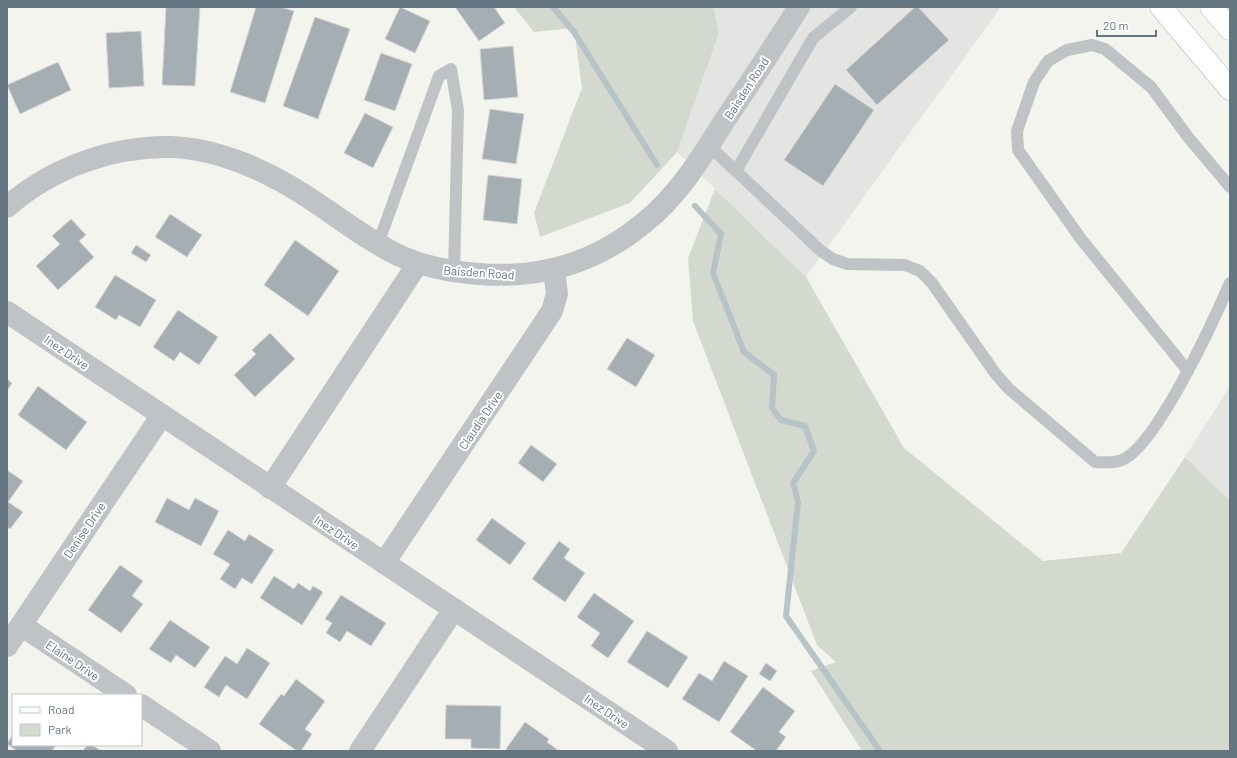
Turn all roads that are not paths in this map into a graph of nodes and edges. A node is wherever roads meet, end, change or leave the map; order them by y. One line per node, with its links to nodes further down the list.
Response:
1 (799, 7): 7 (street, Baisden Road)
2 (851, 7): 8 (lane)
3 (1161, 7): 6 (main road)
4 (1211, 7): 5 (main road)
5 (1230, 29)
6 (1230, 89)
7 (709, 146): 8 (lane); 13 (street, Baisden Road)
8 (736, 171): 17 (lane)
9 (1230, 188): 17 (lane)
10 (7, 207): 11 (street, Baisden Road)
11 (378, 244): 12 (street, Baisden Road); 14 (lane)
12 (418, 263): 14 (street, Baisden Road); 19 (street)
13 (554, 270): 14 (street, Baisden Road); 20 (street, Claudia Drive)
14 (454, 272)
15 (1230, 283): 17 (lane)
16 (7, 312): 18 (street, Inez Drive)
17 (1188, 371)
18 (162, 415): 19 (street, Inez Drive); 22 (street, Denise Drive)
19 (270, 488): 20 (street, Inez Drive)
20 (384, 563): 21 (street, Inez Drive)
21 (454, 609): 27 (street); 28 (street, Inez Drive)
22 (21, 625): 23 (street, Denise Drive); 24 (street, Elaine Drive)
23 (7, 646)
24 (124, 694)
25 (142, 706): 26 (street)
26 (210, 751)
27 (360, 751)
28 (667, 751)

